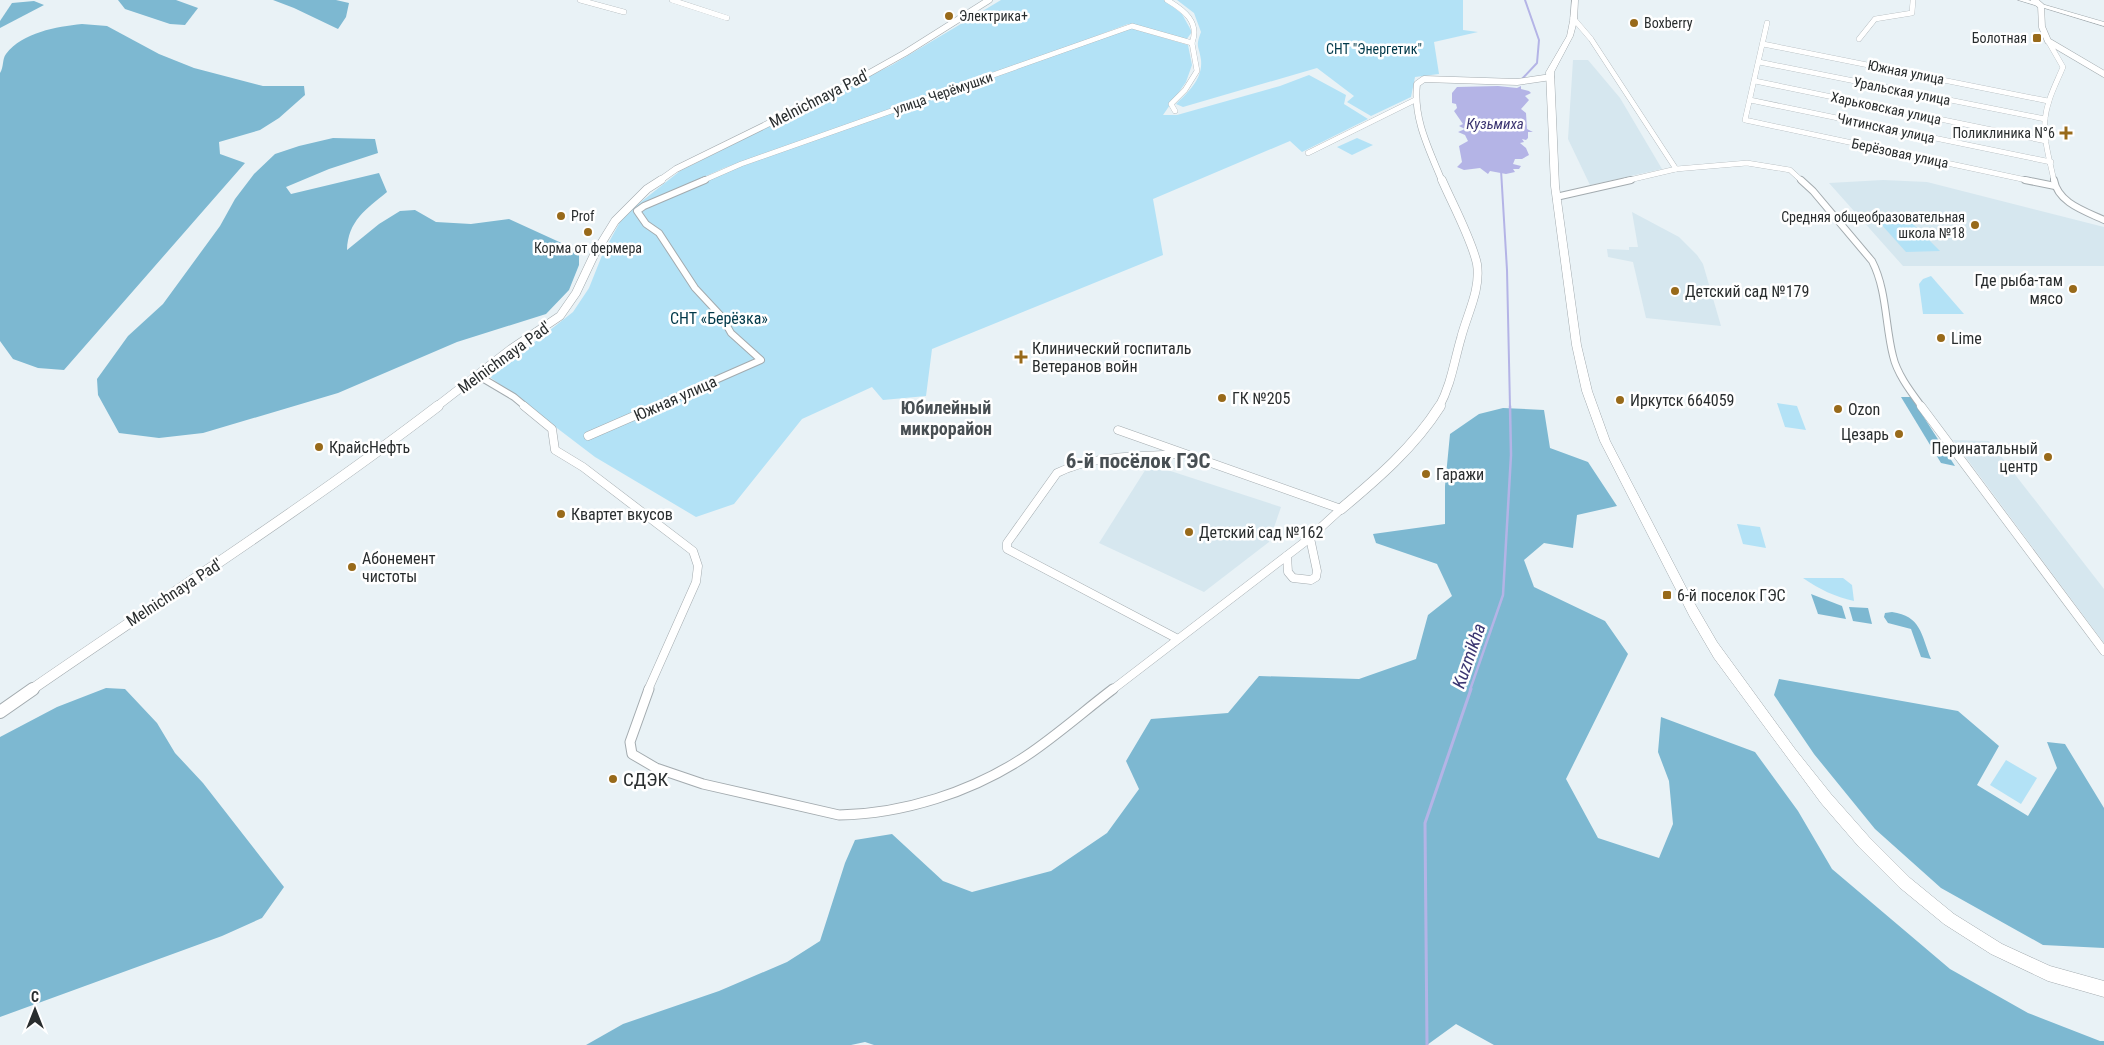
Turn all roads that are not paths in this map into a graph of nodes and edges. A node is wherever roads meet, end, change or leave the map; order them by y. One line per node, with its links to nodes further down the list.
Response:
1 (580, 0): 11 (street)
2 (672, 0): 12 (street)
3 (989, 0): 36 (street, Melnichnaya Pad')
4 (1168, 0): 17 (street)
5 (1574, 0): 13 (main road)
6 (1913, 0): 15 (street)
7 (2022, 0): 8 (main road); 10 (main road)
8 (2030, 0)
9 (2034, 0): 10 (street)
10 (2040, 3): 10 (main road); 16 (street)
11 (624, 12)
12 (727, 18)
13 (1573, 18): 21 (main road); 31 (street)
14 (1768, 23): 18 (street)
15 (1859, 40)
16 (2048, 41): 20 (street); 23 (street)
17 (1192, 43): 26 (street); 35 (street, улица Черёмушки)
18 (1764, 44): 19 (street); 23 (street, Южная улица)
19 (1760, 62): 22 (street); 27 (street, Уральская улица)
20 (2104, 74)
21 (1551, 77): 24 (street); 33 (main road)
22 (1756, 81): 25 (street); 28 (street, Харьковская улица)
23 (2049, 98): 27 (street)
24 (1416, 100): 29 (street); 40 (street)
25 (1750, 100): 30 (street, Читинская улица); 32 (street, Берёзовая улица)
26 (1175, 111)
27 (2045, 119): 28 (street)
28 (2046, 141): 30 (street)
29 (1308, 153)
30 (2051, 162): 32 (street)
31 (1676, 169): 33 (street); 44 (street)
32 (2055, 186): 34 (street)
33 (1556, 197): 46 (main road)
34 (2104, 220)
35 (761, 360): 38 (street, Южная улица)
36 (477, 375): 43 (street); 45 (street, Melnichnaya Pad')
37 (1118, 430): 39 (street)
38 (588, 436)
39 (1185, 453): 40 (street); 43 (street)
40 (1341, 509): 41 (street)
41 (1310, 538): 42 (street); 42 (street)
42 (1286, 556): 43 (street)
43 (1178, 639)
44 (2104, 651)
45 (0, 712)
46 (2104, 989)

